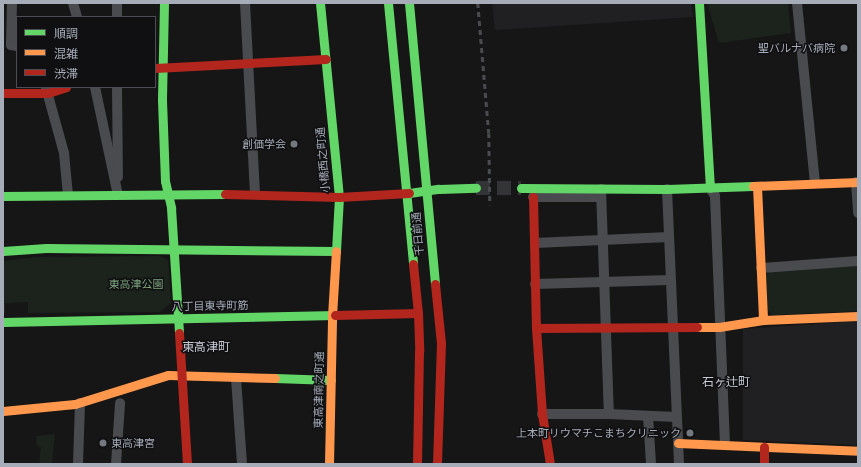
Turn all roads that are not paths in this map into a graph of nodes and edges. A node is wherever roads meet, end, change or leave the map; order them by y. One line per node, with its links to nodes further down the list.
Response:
1 (12, 3): 13 (street)
2 (73, 3): 11 (street)
3 (117, 3): 12 (street)
4 (164, 3): 16 (street)
5 (245, 3): 15 (street)
6 (320, 3): 14 (street, 小橋西之町通)
7 (388, 3): 30 (street, 千日前通)
8 (409, 3): 29 (street, 千日前通)
9 (699, 3): 27 (street)
10 (796, 3): 22 (street)
11 (77, 16)
12 (117, 16)
13 (16, 46)
14 (326, 58): 15 (street); 37 (street, 小橋西之町通)
15 (248, 63): 16 (street); 33 (street)
16 (159, 68): 32 (street)
17 (60, 88): 20 (street)
18 (95, 88): 35 (street)
19 (117, 88): 35 (street)
20 (47, 90): 21 (street); 34 (street)
21 (3, 93)
22 (815, 182): 23 (street); 24 (street)
23 (857, 182): 39 (street)
24 (757, 186): 27 (street); 47 (street)
25 (476, 188): 29 (street)
26 (521, 188): 31 (street)
27 (710, 188): 28 (street); 57 (street)
28 (667, 189): 31 (street); 40 (street)
29 (426, 190): 30 (street); 81 (street, 千日前通)
30 (406, 193): 37 (street); 51 (street, 千日前通)
31 (601, 193): 38 (street); 41 (street)
32 (168, 194): 33 (street); 35 (street); 43 (street)
33 (255, 194): 37 (street)
34 (68, 195): 35 (street); 36 (street)
35 (118, 195)
36 (3, 196)
37 (339, 197): 45 (street, 小橋西之町通)
38 (533, 197): 42 (street)
39 (858, 213)
40 (669, 237): 41 (street); 48 (street)
41 (603, 240): 42 (street); 49 (street)
42 (535, 243): 50 (street)
43 (174, 249): 44 (street); 45 (street); 54 (street)
44 (3, 251)
45 (335, 251): 52 (street, 小橋西之町通)
46 (858, 261): 47 (street)
47 (761, 268): 55 (street)
48 (670, 280): 49 (street); 60 (street)
49 (604, 282): 50 (street); 59 (street)
50 (535, 284): 58 (street)
51 (418, 313): 52 (street, 八丁目東寺町筋); 80 (street, 千日前通)
52 (332, 316): 54 (street, 八丁目東寺町筋); 63 (street, 東高津南之町通)
53 (858, 316): 55 (street)
54 (179, 318): 56 (street, 八丁目東寺町筋); 61 (street)
55 (763, 320): 57 (street)
56 (3, 322)
57 (719, 327): 60 (street); 72 (street)
58 (536, 328): 59 (street); 67 (street)
59 (606, 329): 60 (street); 68 (street)
60 (672, 329): 70 (street)
61 (181, 375): 62 (street); 64 (street); 77 (street)
62 (236, 378): 63 (street); 78 (street)
63 (331, 380): 79 (street, 東高津南之町通)
64 (121, 397): 65 (street); 76 (street)
65 (80, 403): 66 (street); 75 (street)
66 (3, 411)
67 (542, 414): 68 (street); 82 (street)
68 (609, 414): 69 (street)
69 (648, 416): 70 (street); 83 (street)
70 (676, 417): 71 (street)
71 (678, 443): 72 (street); 84 (street)
72 (725, 444): 73 (street)
73 (764, 447): 74 (street); 85 (street)
74 (858, 451)
75 (78, 464)
76 (116, 464)
77 (187, 464)
78 (242, 464)
79 (329, 464)
80 (417, 464)
81 (437, 464)
82 (550, 464)
83 (651, 464)
84 (679, 464)
85 (764, 464)

